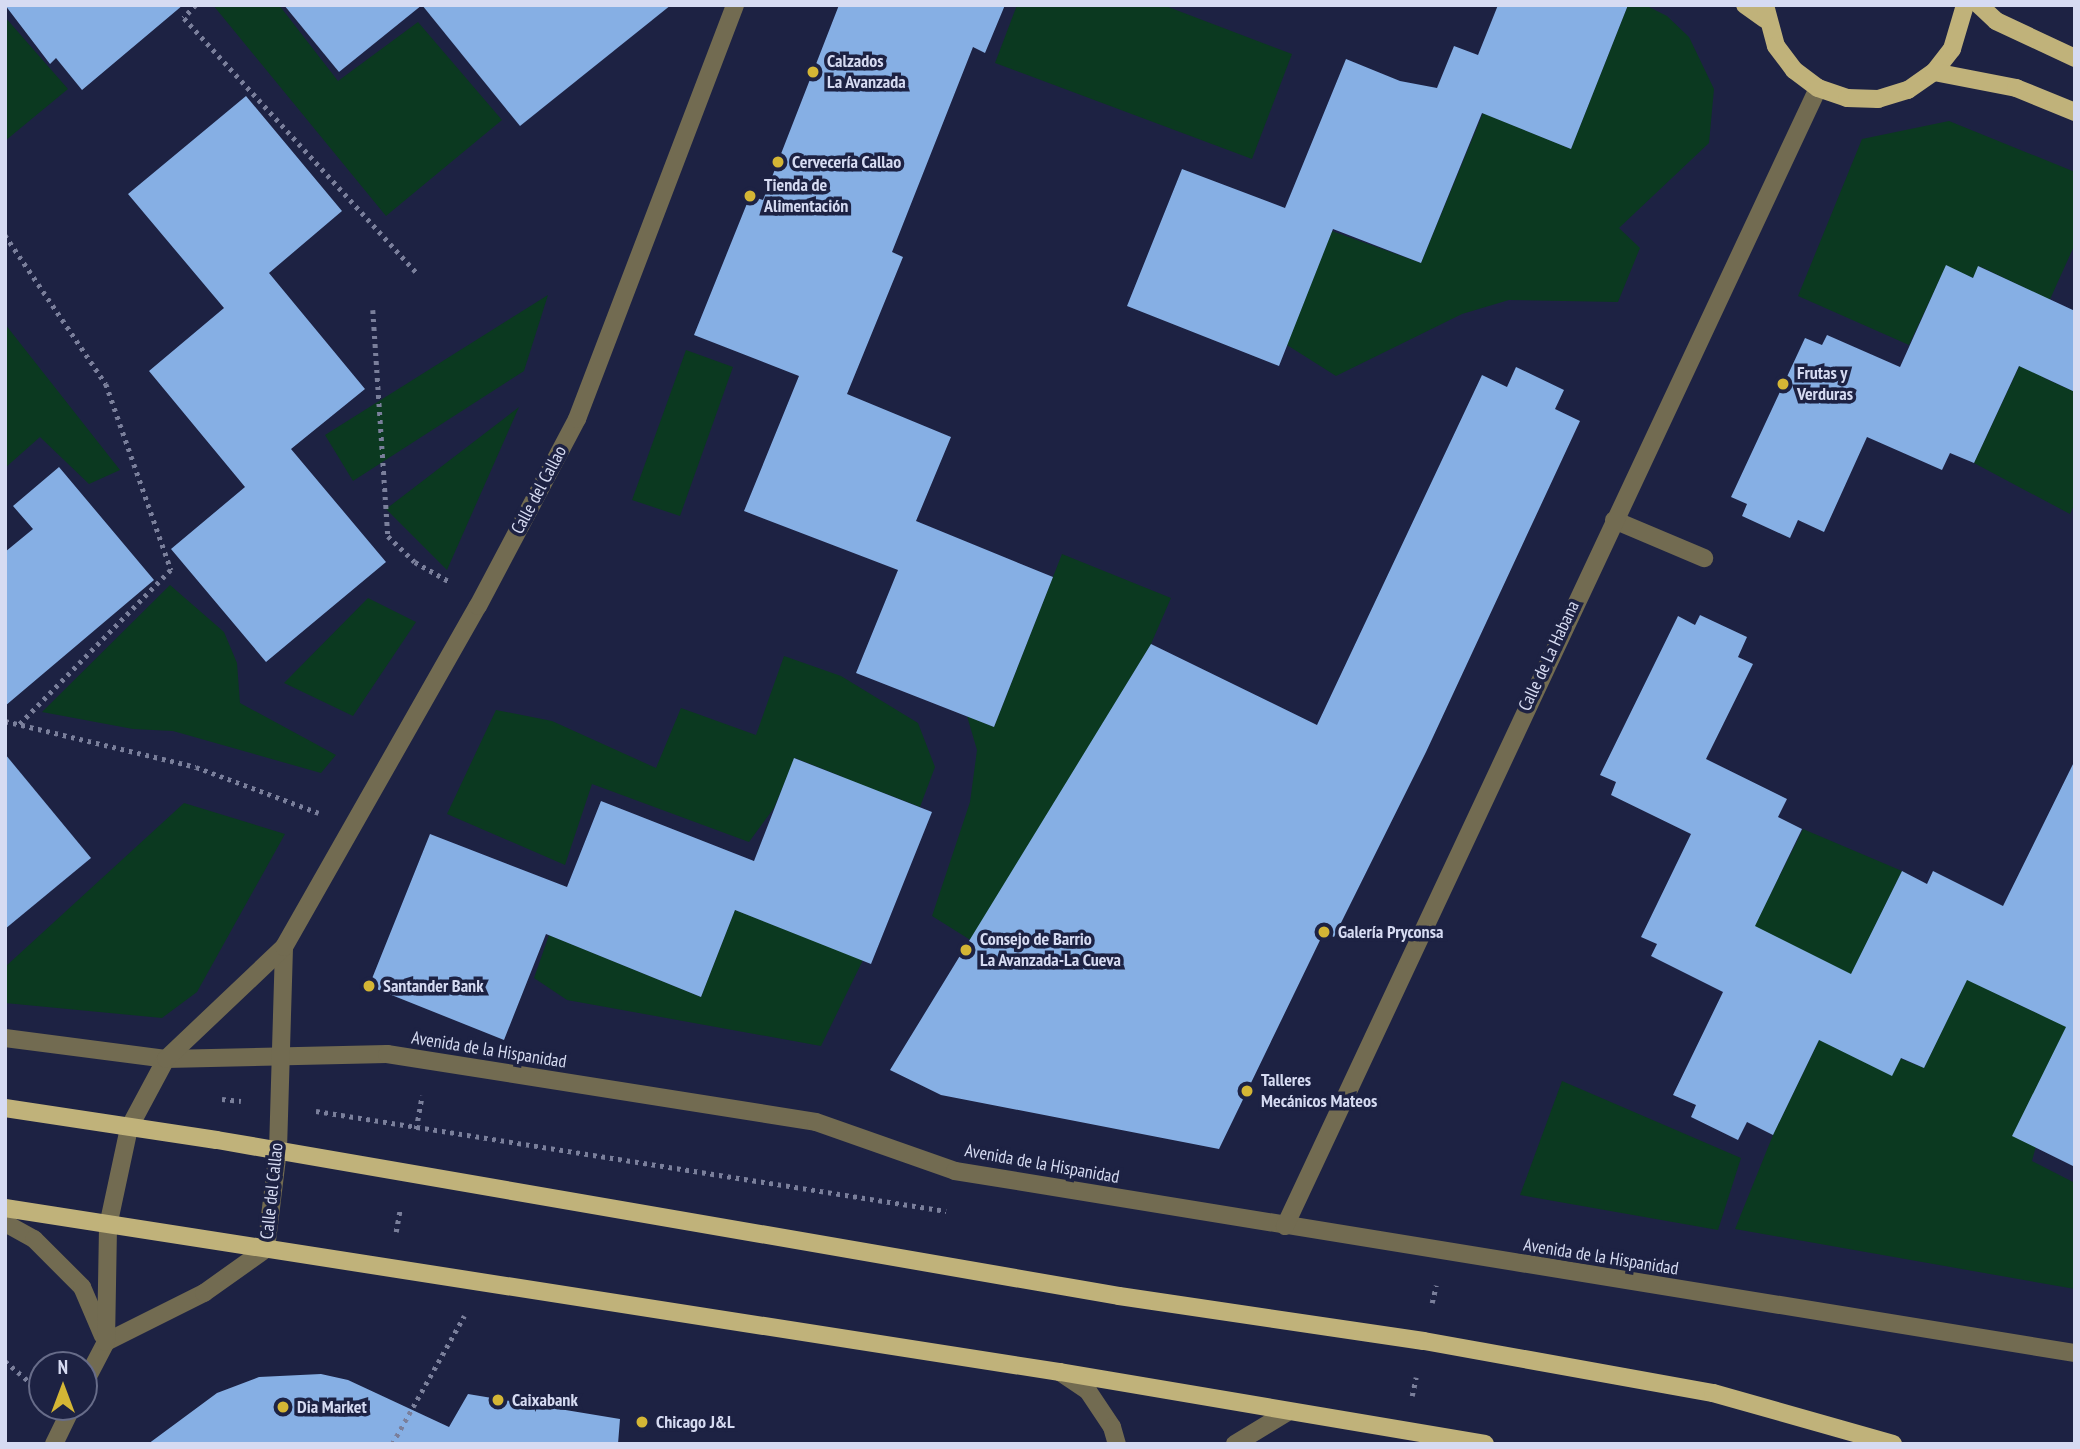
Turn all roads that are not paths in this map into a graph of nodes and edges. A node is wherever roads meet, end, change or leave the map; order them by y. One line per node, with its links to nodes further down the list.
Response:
1 (735, 5): 12 (street, Calle del Callao)
2 (1745, 5): 5 (main road)
3 (1965, 5): 7 (main road)
4 (1979, 5): 6 (main road)
5 (1765, 12): 8 (main road)
6 (2075, 58)
7 (1934, 72): 8 (main road); 9 (main road)
8 (1818, 88): 10 (street, Calle de La Habana)
9 (2075, 112)
10 (1614, 520): 11 (street); 22 (street, Calle de La Habana)
11 (1704, 558)
12 (284, 947): 14 (street, Calle del Callao); 15 (street, Calle del Callao)
13 (5, 1038): 14 (street, Avenida de la Hispanidad)
14 (166, 1059): 15 (street, Avenida de la Hispanidad); 17 (street, Calle del Callao)
15 (282, 1059): 18 (street, Calle del Callao); 22 (street, Avenida de la Hispanidad)
16 (5, 1108): 17 (main road)
17 (129, 1128): 18 (main road); 21 (street, Calle del Callao)
18 (278, 1150): 23 (street, Calle del Callao); 34 (main road)
19 (5, 1208): 21 (main road)
20 (5, 1223): 24 (street)
21 (108, 1226): 23 (main road); 24 (street, Calle del Callao)
22 (1285, 1226): 25 (street, Avenida de la Hispanidad)
23 (266, 1248): 24 (street, Calle del Callao); 27 (main road)
24 (106, 1342): 26 (street, Calle del Callao)
25 (2075, 1353)
26 (98, 1357)
27 (1060, 1372): 28 (main road); 31 (street)
28 (1286, 1413): 32 (street); 33 (main road)
29 (65, 1421): 30 (street)
30 (54, 1444)
31 (1117, 1444)
32 (1235, 1444)
33 (1485, 1444)
34 (1893, 1444)

